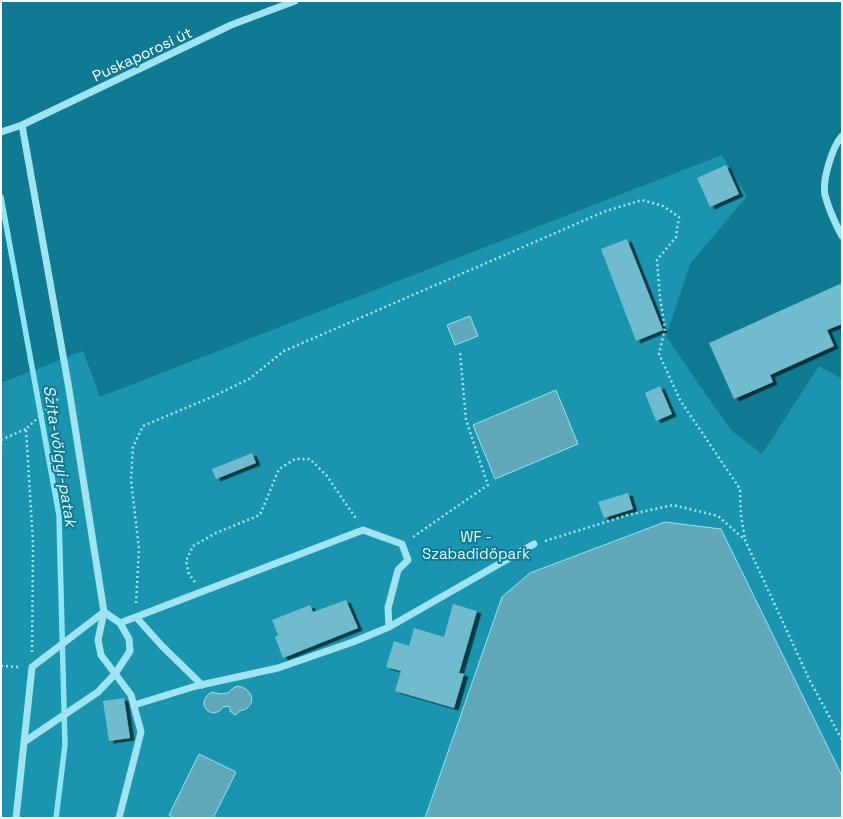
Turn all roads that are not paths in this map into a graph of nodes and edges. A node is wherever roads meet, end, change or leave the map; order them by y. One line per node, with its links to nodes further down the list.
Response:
1 (295, 1): 2 (street, Puskaporosi út)
2 (22, 125): 3 (street, Puskaporosi út); 7 (street)
3 (1, 132)
4 (842, 136): 5 (street)
5 (842, 236)
6 (534, 544): 10 (street)
7 (104, 612): 9 (street); 11 (street); 14 (street)
8 (136, 617): 9 (street); 10 (street); 12 (street)
9 (120, 624): 11 (street)
10 (389, 627): 12 (street)
11 (115, 674): 13 (street); 14 (street)
12 (202, 685): 13 (street)
13 (134, 705): 16 (street)
14 (24, 742): 15 (street)
15 (16, 818)
16 (119, 818)

